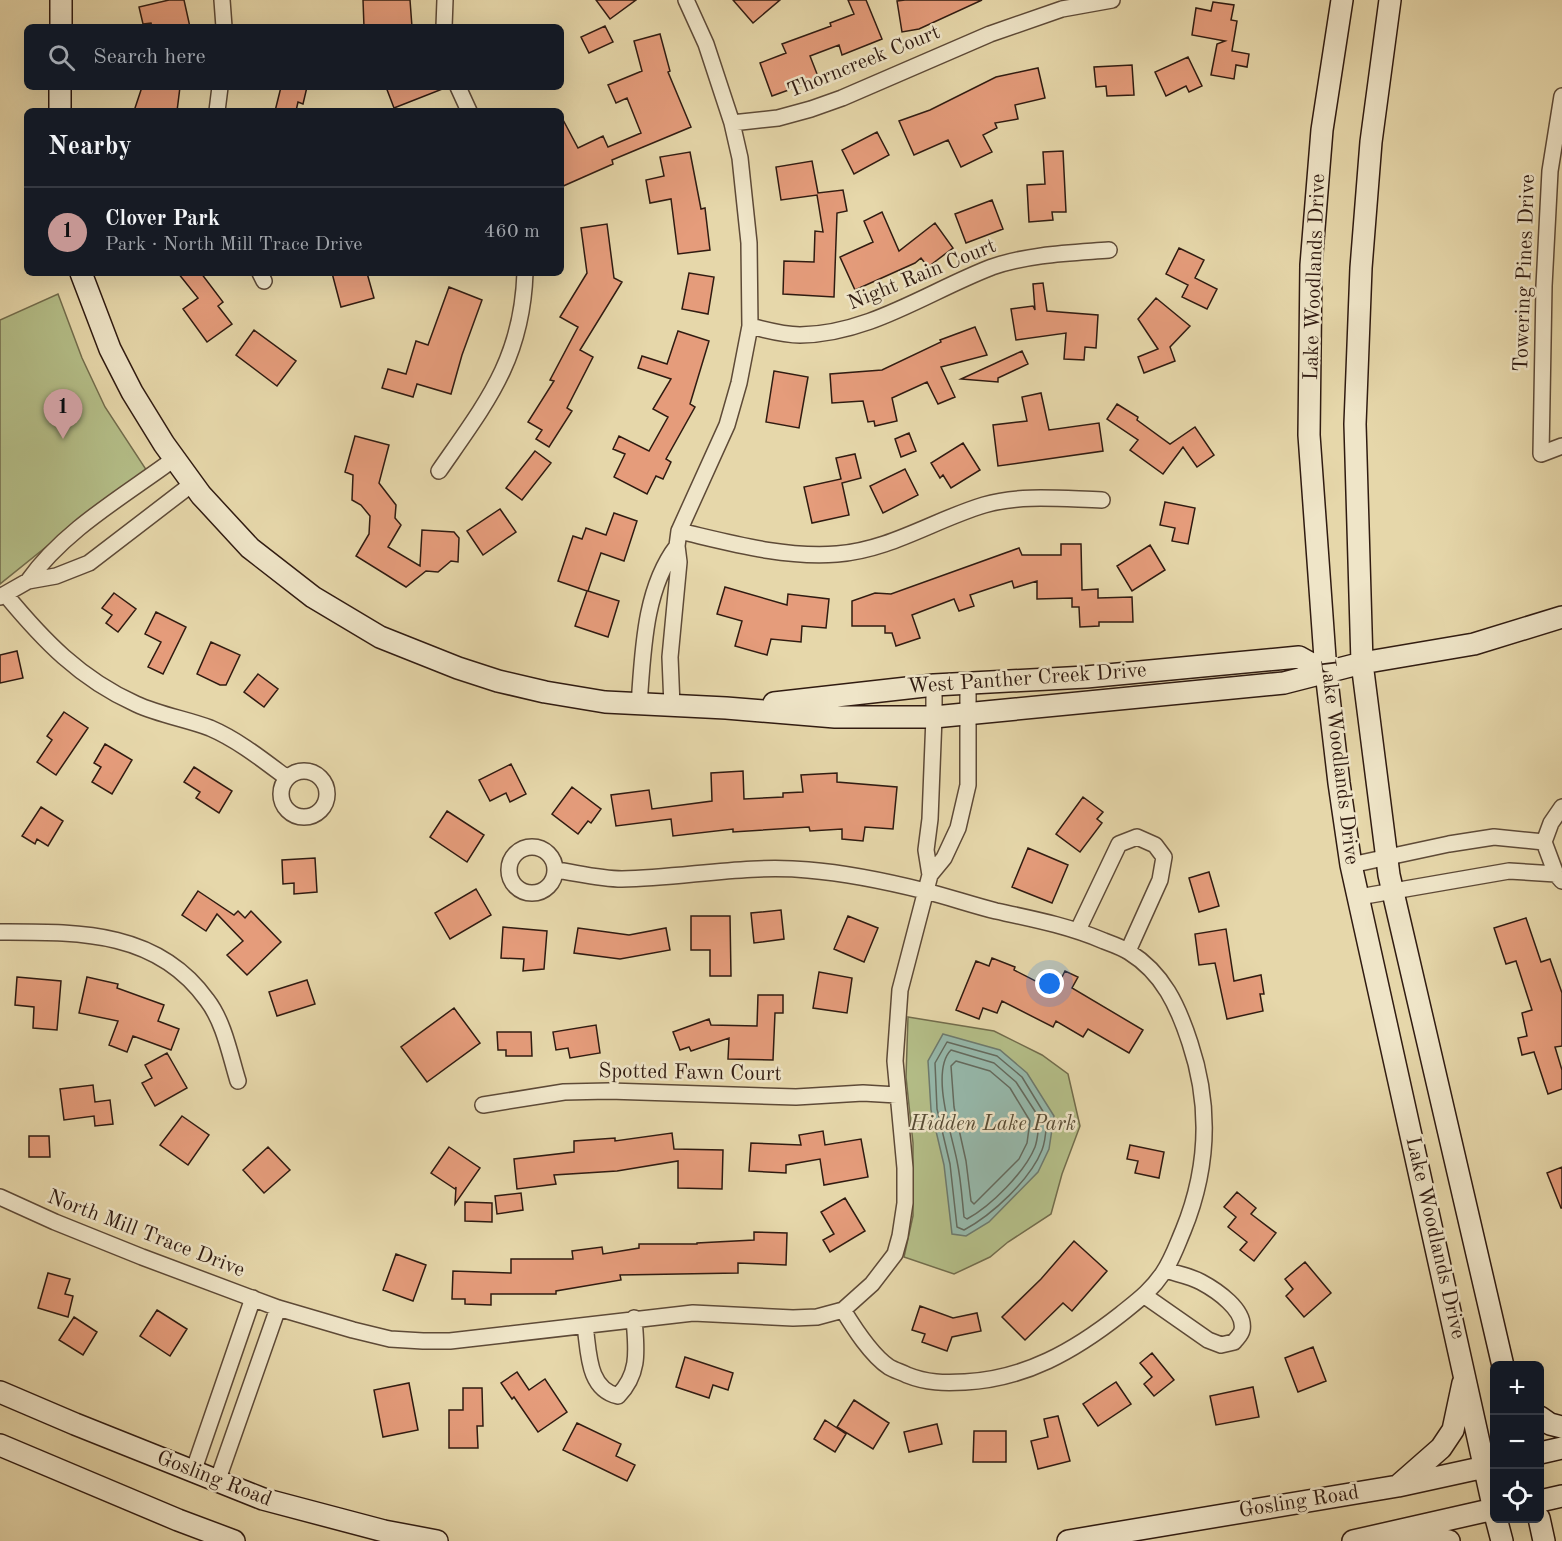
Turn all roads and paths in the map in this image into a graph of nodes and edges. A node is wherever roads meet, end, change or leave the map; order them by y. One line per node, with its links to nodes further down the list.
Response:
1 (61, 0): 8 (main road)
2 (222, 0): 9 (street)
3 (445, 0): 10 (street)
4 (686, 0): 18 (street)
5 (1112, 0): 18 (street, Thorncreek Court)
6 (1342, 0): 35 (main road, Lake Woodlands Drive)
7 (1390, 0): 34 (main road, Lake Woodlands Drive)
8 (61, 24)
9 (224, 24)
10 (444, 24)
11 (60, 90): 15 (main road)
12 (220, 90): 16 (street)
13 (459, 90): 17 (street)
14 (1562, 96): 19 (street, Towering Pines Drive)
15 (60, 108)
16 (217, 108)
17 (468, 108)
18 (732, 123): 24 (street)
19 (1556, 171): 20 (street, Towering Pines Drive)
20 (1555, 215): 25 (street, Towering Pines Drive)
21 (1109, 250): 24 (street, Night Rain Court)
22 (82, 276): 26 (main road, West Panther Creek Drive)
23 (525, 276): 27 (street)
24 (750, 326): 30 (street)
25 (1562, 446)
26 (174, 459): 28 (main road, West Panther Creek Drive); 31 (street)
27 (439, 471)
28 (192, 484): 31 (street); 38 (main road, West Panther Creek Drive)
29 (1101, 500): 30 (street)
30 (678, 539): 38 (street); 39 (street)
31 (28, 581): 32 (street)
32 (3, 595): 43 (street)
33 (1562, 617): 34 (main road, West Panther Creek Drive)
34 (1362, 663): 35 (main road, West Panther Creek Drive); 46 (main road, Lake Woodlands Drive)
35 (1326, 672): 36 (main road, West Panther Creek Drive); 41 (main road, West Panther Creek Drive); 47 (main road, Lake Woodlands Drive)
36 (968, 683): 37 (main road, West Panther Creek Drive); 41 (street)
37 (934, 685): 40 (main road, West Panther Creek Drive); 42 (street)
38 (639, 705): 39 (main road, West Panther Creek Drive)
39 (672, 706): 40 (main road, West Panther Creek Drive)
40 (726, 708): 42 (main road, West Panther Creek Drive)
41 (969, 714): 42 (main road, West Panther Creek Drive); 49 (street)
42 (934, 717): 49 (street)
43 (287, 778)
44 (1562, 807): 45 (street)
45 (1544, 842): 46 (street); 50 (street)
46 (1386, 858): 47 (street); 52 (main road, Lake Woodlands Drive)
47 (1351, 865): 53 (main road, Lake Woodlands Drive)
48 (556, 870): 51 (street)
49 (930, 875): 51 (street)
50 (1559, 877): 52 (street)
51 (925, 891): 54 (street); 58 (street)
52 (1393, 891): 53 (street); 68 (main road, Lake Woodlands Drive)
53 (1359, 897): 69 (main road, Lake Woodlands Drive)
54 (1078, 930): 56 (street); 56 (street)
55 (0, 932): 57 (street)
56 (1128, 951): 61 (street)
57 (238, 1081)
58 (897, 1095): 59 (street, Spotted Fawn Court); 65 (street)
59 (483, 1105)
60 (0, 1197): 63 (street, North Mill Trace Drive)
61 (1165, 1270): 62 (street); 62 (street)
62 (1145, 1296): 65 (street)
63 (253, 1298): 64 (street, North Mill Trace Drive); 77 (street)
64 (278, 1308): 67 (street, North Mill Trace Drive); 78 (street)
65 (843, 1310): 66 (street, North Mill Trace Drive)
66 (634, 1318): 67 (street, North Mill Trace Drive); 67 (street)
67 (585, 1326)
68 (1502, 1361)
69 (1465, 1373): 76 (main road, Lake Woodlands Drive); 79 (main road)
70 (0, 1392): 77 (main road, Gosling Road)
71 (1544, 1420): 72 (main road)
72 (1562, 1427)
73 (0, 1445): 86 (main road)
74 (1562, 1448): 75 (main road)
75 (1544, 1452)
76 (1490, 1466): 79 (main road, Gosling Road)
77 (193, 1472): 78 (main road, Gosling Road)
78 (218, 1482): 87 (main road, Gosling Road)
79 (1398, 1486): 88 (main road, Gosling Road)
80 (1562, 1496): 81 (main road)
81 (1544, 1500)
82 (1490, 1511): 85 (main road)
83 (1497, 1523): 91 (main road)
84 (1540, 1523): 92 (main road)
85 (1382, 1536): 89 (main road); 90 (main road)
86 (234, 1541)
87 (437, 1541)
88 (1068, 1541)
89 (1353, 1541)
90 (1449, 1541)
91 (1502, 1541)
92 (1544, 1541)

